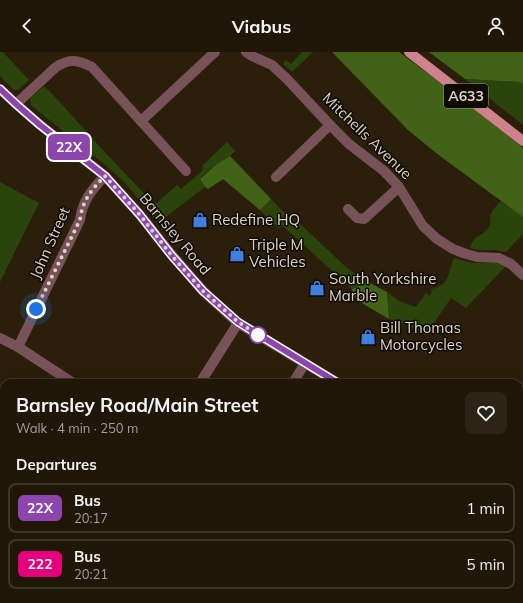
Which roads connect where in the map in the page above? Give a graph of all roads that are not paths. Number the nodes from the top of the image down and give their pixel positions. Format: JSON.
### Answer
{"nodes":[{"id":1,"x":215,"y":52,"type":"edge"},
{"id":2,"x":246,"y":52,"type":"edge"},
{"id":3,"x":409,"y":52,"type":"edge"},
{"id":4,"x":0,"y":89,"type":"edge"},
{"id":5,"x":16,"y":104,"type":"junction"},
{"id":6,"x":140,"y":121,"type":"junction"},
{"id":7,"x":330,"y":125,"type":"junction"},
{"id":8,"x":523,"y":141,"type":"edge"},
{"id":9,"x":186,"y":171,"type":"dead end"},
{"id":10,"x":105,"y":176,"type":"junction"},
{"id":11,"x":276,"y":177,"type":"dead end"},
{"id":12,"x":399,"y":187,"type":"junction"},
{"id":13,"x":348,"y":209,"type":"dead end"},
{"id":14,"x":523,"y":275,"type":"edge"},
{"id":15,"x":238,"y":322,"type":"junction"},
{"id":16,"x":0,"y":338,"type":"edge"},
{"id":17,"x":18,"y":346,"type":"junction"},
{"id":18,"x":305,"y":363,"type":"junction"},
{"id":19,"x":67,"y":379,"type":"edge"},
{"id":20,"x":202,"y":379,"type":"edge"},
{"id":21,"x":295,"y":379,"type":"edge"},
{"id":22,"x":331,"y":379,"type":"edge"}],
"edges":[{"from":1,"to":6,"type":"street"},
{"from":2,"to":7,"type":"street","name":"Mitchells Avenue"},
{"from":3,"to":8,"type":"main road","number":"A633"},
{"from":4,"to":5,"type":"street","name":"Barnsley Road"},
{"from":5,"to":6,"type":"street"},
{"from":5,"to":10,"type":"street","name":"Barnsley Road"},
{"from":6,"to":9,"type":"street"},
{"from":7,"to":11,"type":"street"},
{"from":7,"to":12,"type":"street","name":"Mitchells Avenue"},
{"from":10,"to":15,"type":"street","name":"Barnsley Road"},
{"from":10,"to":17,"type":"street","name":"John Street"},
{"from":12,"to":13,"type":"street"},
{"from":12,"to":14,"type":"street","name":"Mitchells Avenue"},
{"from":15,"to":18,"type":"street","name":"Barnsley Road"},
{"from":15,"to":20,"type":"street"},
{"from":16,"to":17,"type":"street"},
{"from":17,"to":19,"type":"street"},
{"from":18,"to":21,"type":"street"},
{"from":18,"to":22,"type":"street","name":"Barnsley Road"}]}
